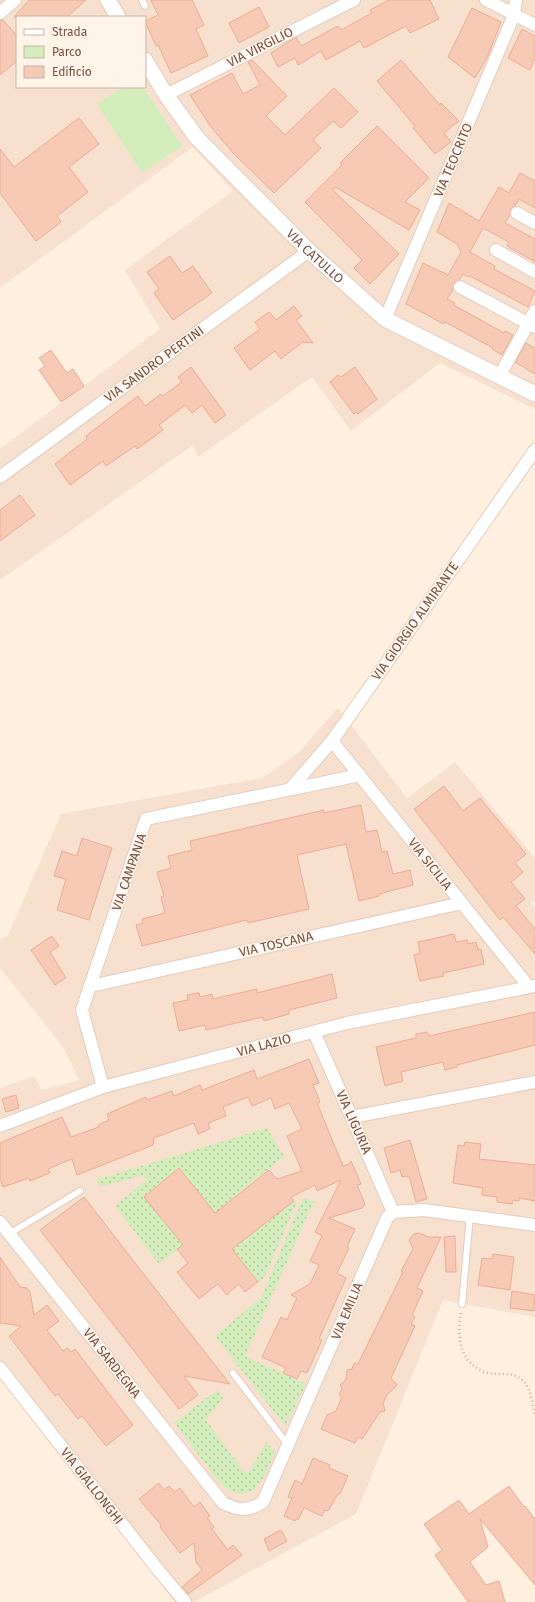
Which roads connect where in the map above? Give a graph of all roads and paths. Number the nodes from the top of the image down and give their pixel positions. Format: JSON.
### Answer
{"nodes":[{"id":1,"x":108,"y":0,"type":"edge"},
{"id":2,"x":354,"y":0,"type":"edge"},
{"id":3,"x":486,"y":0,"type":"edge"},
{"id":4,"x":516,"y":0,"type":"edge"},
{"id":5,"x":514,"y":15,"type":"junction"},
{"id":6,"x":117,"y":16,"type":"edge"},
{"id":7,"x":535,"y":25,"type":"edge"},
{"id":8,"x":146,"y":62,"type":"edge"},
{"id":9,"x":166,"y":95,"type":"junction"},
{"id":10,"x":517,"y":213,"type":"dead end"},
{"id":11,"x":535,"y":223,"type":"edge"},
{"id":12,"x":496,"y":250,"type":"dead end"},
{"id":13,"x":309,"y":251,"type":"junction"},
{"id":14,"x":535,"y":272,"type":"edge"},
{"id":15,"x":460,"y":287,"type":"dead end"},
{"id":16,"x":535,"y":311,"type":"edge"},
{"id":17,"x":385,"y":319,"type":"junction"},
{"id":18,"x":532,"y":325,"type":"edge"},
{"id":19,"x":500,"y":376,"type":"junction"},
{"id":20,"x":535,"y":394,"type":"edge"},
{"id":21,"x":535,"y":450,"type":"edge"},
{"id":22,"x":0,"y":476,"type":"edge"},
{"id":23,"x":332,"y":741,"type":"junction"},
{"id":24,"x":360,"y":775,"type":"junction"},
{"id":25,"x":290,"y":789,"type":"junction"},
{"id":26,"x":462,"y":903,"type":"junction"},
{"id":27,"x":90,"y":986,"type":"junction"},
{"id":28,"x":532,"y":986,"type":"edge"},
{"id":29,"x":314,"y":1032,"type":"junction"},
{"id":30,"x":535,"y":1082,"type":"edge"},
{"id":31,"x":103,"y":1087,"type":"junction"},
{"id":32,"x":352,"y":1117,"type":"junction"},
{"id":33,"x":0,"y":1126,"type":"edge"},
{"id":34,"x":80,"y":1191,"type":"dead end"},
{"id":35,"x":393,"y":1212,"type":"junction"},
{"id":36,"x":470,"y":1215,"type":"junction"},
{"id":37,"x":0,"y":1222,"type":"edge"},
{"id":38,"x":535,"y":1225,"type":"edge"},
{"id":39,"x":10,"y":1234,"type":"junction"},
{"id":40,"x":462,"y":1304,"type":"joint"},
{"id":41,"x":0,"y":1368,"type":"edge"},
{"id":42,"x":233,"y":1373,"type":"dead end"},
{"id":43,"x":535,"y":1415,"type":"edge"},
{"id":44,"x":289,"y":1447,"type":"junction"},
{"id":45,"x":223,"y":1503,"type":"joint"},
{"id":46,"x":185,"y":1602,"type":"edge"}],
"edges":[{"from":1,"to":6,"type":"street"},
{"from":2,"to":9,"type":"street","name":"VIA VIRGILIO"},
{"from":3,"to":5,"type":"street"},
{"from":4,"to":5,"type":"street","name":"VIA TEOCRITO"},
{"from":5,"to":7,"type":"street"},
{"from":5,"to":17,"type":"street","name":"VIA TEOCRITO"},
{"from":8,"to":9,"type":"street","name":"VIA CATULLO"},
{"from":9,"to":13,"type":"street","name":"VIA CATULLO"},
{"from":10,"to":11,"type":"street"},
{"from":12,"to":14,"type":"street"},
{"from":13,"to":17,"type":"street","name":"VIA CATULLO"},
{"from":13,"to":22,"type":"street","name":"VIA SANDRO PERTINI"},
{"from":15,"to":18,"type":"street"},
{"from":16,"to":18,"type":"street"},
{"from":17,"to":19,"type":"street","name":"VIA CATULLO"},
{"from":18,"to":19,"type":"street"},
{"from":19,"to":20,"type":"street","name":"VIA CATULLO"},
{"from":21,"to":23,"type":"street","name":"VIA GIORGIO ALMIRANTE"},
{"from":23,"to":24,"type":"street","name":"VIA SICILIA"},
{"from":23,"to":25,"type":"street","name":"VIA GIORGIO ALMIRANTE"},
{"from":24,"to":25,"type":"street","name":"VIA CAMPANIA"},
{"from":24,"to":26,"type":"street","name":"VIA SICILIA"},
{"from":25,"to":27,"type":"street","name":"VIA CAMPANIA"},
{"from":26,"to":27,"type":"street","name":"VIA TOSCANA"},
{"from":26,"to":28,"type":"street","name":"VIA SICILIA"},
{"from":27,"to":31,"type":"street","name":"VIA CAMPANIA"},
{"from":28,"to":29,"type":"street","name":"VIA LAZIO"},
{"from":29,"to":31,"type":"street","name":"VIA LAZIO"},
{"from":29,"to":32,"type":"street","name":"VIA LIGURIA"},
{"from":30,"to":32,"type":"street"},
{"from":31,"to":33,"type":"street","name":"VIA LAZIO"},
{"from":32,"to":35,"type":"street","name":"VIA LIGURIA"},
{"from":34,"to":39,"type":"lane"},
{"from":35,"to":36,"type":"street"},
{"from":35,"to":44,"type":"street","name":"VIA EMILIA"},
{"from":36,"to":38,"type":"street"},
{"from":36,"to":40,"type":"lane"},
{"from":37,"to":39,"type":"street","name":"VIA SARDEGNA"},
{"from":39,"to":45,"type":"street","name":"VIA SARDEGNA"},
{"from":40,"to":43,"type":"path"},
{"from":41,"to":46,"type":"street","name":"VIA GIALLONGHI"},
{"from":42,"to":44,"type":"lane"},
{"from":44,"to":45,"type":"street","name":"VIA EMILIA"}]}
